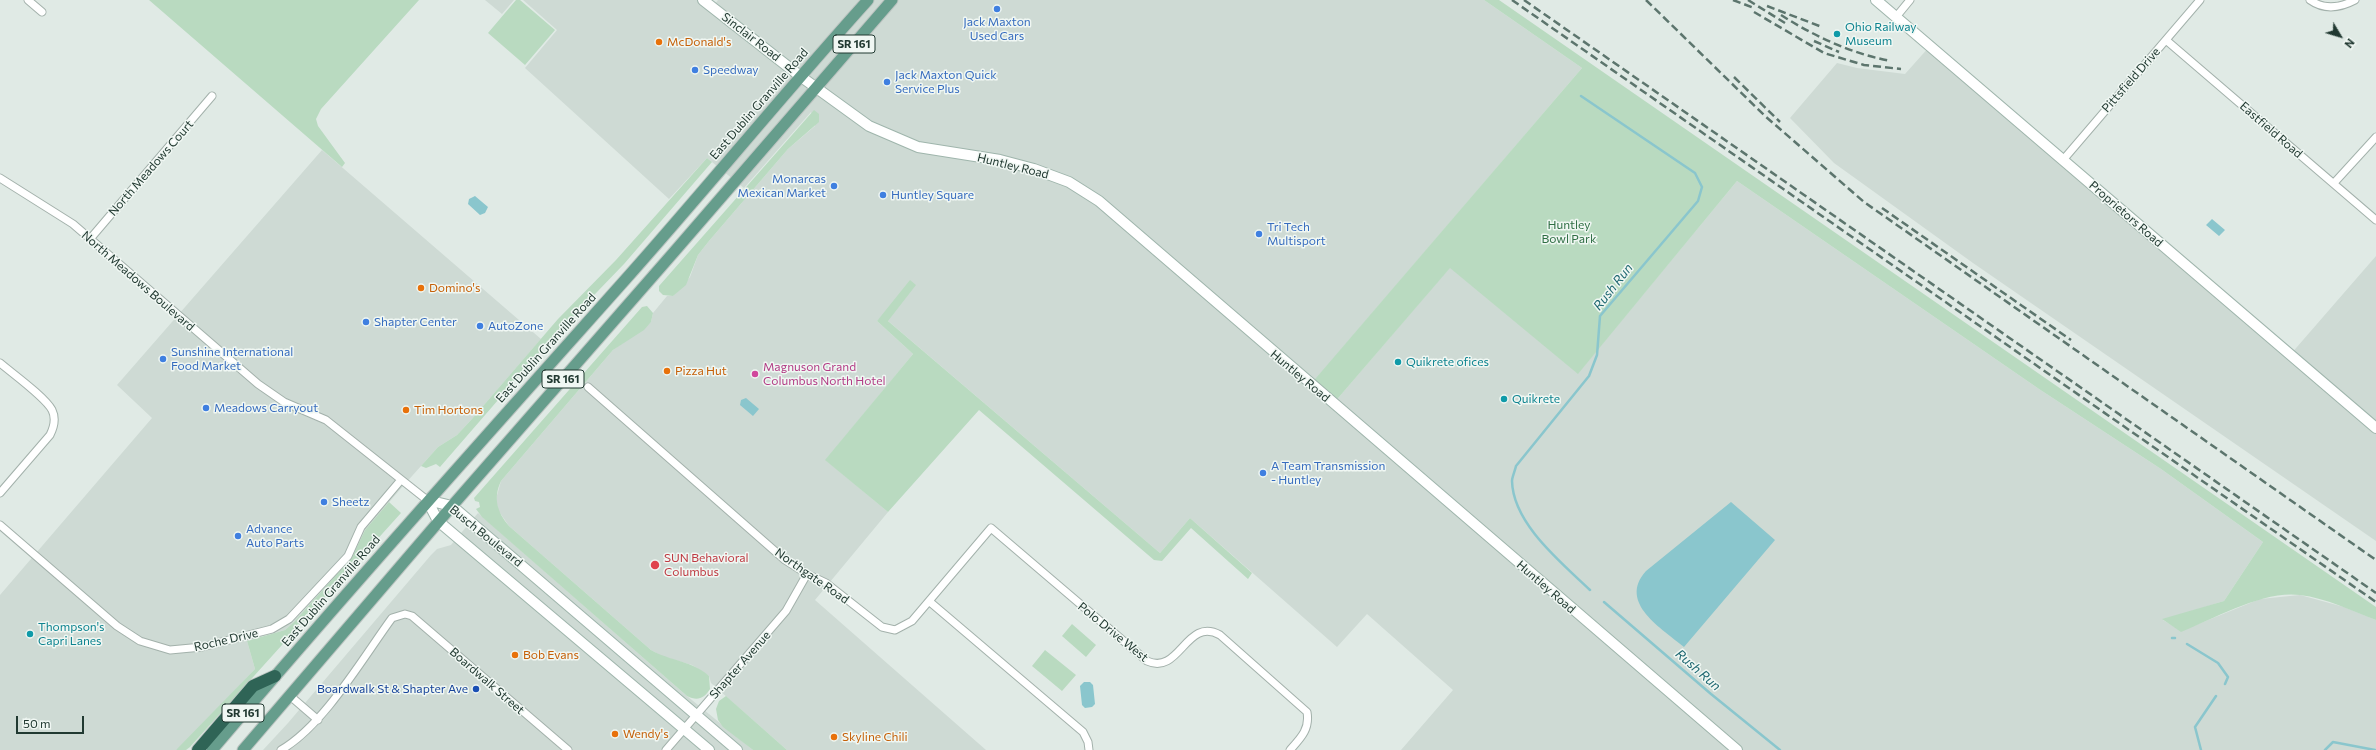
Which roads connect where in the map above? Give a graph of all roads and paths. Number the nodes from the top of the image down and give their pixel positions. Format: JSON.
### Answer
{"nodes":[{"id":1,"x":28,"y":0,"type":"edge"},
{"id":2,"x":703,"y":0,"type":"edge"},
{"id":3,"x":868,"y":0,"type":"edge"},
{"id":4,"x":892,"y":0,"type":"edge"},
{"id":5,"x":1876,"y":0,"type":"edge"},
{"id":6,"x":1910,"y":0,"type":"edge"},
{"id":7,"x":2200,"y":0,"type":"edge"},
{"id":8,"x":2310,"y":0,"type":"edge"},
{"id":9,"x":2354,"y":0,"type":"edge"},
{"id":10,"x":42,"y":12,"type":"dead end"},
{"id":11,"x":1896,"y":17,"type":"junction"},
{"id":12,"x":2166,"y":40,"type":"junction"},
{"id":13,"x":800,"y":76,"type":"junction"},
{"id":14,"x":817,"y":88,"type":"junction"},
{"id":15,"x":212,"y":96,"type":"dead end"},
{"id":16,"x":2376,"y":137,"type":"edge"},
{"id":17,"x":2063,"y":160,"type":"junction"},
{"id":18,"x":0,"y":178,"type":"edge"},
{"id":19,"x":2334,"y":183,"type":"junction"},
{"id":20,"x":2376,"y":220,"type":"edge"},
{"id":21,"x":90,"y":239,"type":"junction"},
{"id":22,"x":0,"y":363,"type":"edge"},
{"id":23,"x":588,"y":387,"type":"dead end"},
{"id":24,"x":2376,"y":428,"type":"edge"},
{"id":25,"x":400,"y":481,"type":"junction"},
{"id":26,"x":0,"y":493,"type":"edge"},
{"id":27,"x":427,"y":500,"type":"junction"},
{"id":28,"x":452,"y":506,"type":"junction"},
{"id":29,"x":438,"y":521,"type":"junction"},
{"id":30,"x":0,"y":525,"type":"edge"},
{"id":31,"x":991,"y":528,"type":"joint"},
{"id":32,"x":807,"y":574,"type":"junction"},
{"id":33,"x":930,"y":602,"type":"junction"},
{"id":34,"x":275,"y":676,"type":"junction"},
{"id":35,"x":289,"y":695,"type":"junction"},
{"id":36,"x":696,"y":716,"type":"junction"},
{"id":37,"x":318,"y":720,"type":"junction"},
{"id":38,"x":685,"y":728,"type":"junction"},
{"id":39,"x":198,"y":750,"type":"edge"},
{"id":40,"x":212,"y":750,"type":"edge"},
{"id":41,"x":243,"y":750,"type":"edge"},
{"id":42,"x":281,"y":750,"type":"edge"},
{"id":43,"x":568,"y":750,"type":"edge"},
{"id":44,"x":666,"y":750,"type":"edge"},
{"id":45,"x":709,"y":750,"type":"edge"},
{"id":46,"x":737,"y":750,"type":"edge"},
{"id":47,"x":1089,"y":750,"type":"edge"},
{"id":48,"x":1290,"y":750,"type":"edge"},
{"id":49,"x":1737,"y":750,"type":"edge"}],
"edges":[{"from":1,"to":10,"type":"street"},
{"from":2,"to":13,"type":"main road","name":"Sinclair Road"},
{"from":3,"to":13,"type":"main road","name":"East Dublin Granville Road","number":"SR 161"},
{"from":4,"to":14,"type":"main road","number":"SR 161"},
{"from":5,"to":11,"type":"main road","name":"Proprietors Road"},
{"from":6,"to":11,"type":"street"},
{"from":7,"to":12,"type":"street","name":"Pittsfield Drive"},
{"from":8,"to":9,"type":"street"},
{"from":11,"to":17,"type":"main road","name":"Proprietors Road"},
{"from":12,"to":17,"type":"street","name":"Pittsfield Drive"},
{"from":12,"to":19,"type":"street","name":"Eastfield Road"},
{"from":13,"to":14,"type":"main road","name":"Sinclair Road"},
{"from":13,"to":27,"type":"main road","name":"East Dublin Granville Road","number":"SR 161"},
{"from":14,"to":28,"type":"main road","number":"SR 161"},
{"from":14,"to":49,"type":"main road","name":"Huntley Road"},
{"from":15,"to":21,"type":"street","name":"North Meadows Court"},
{"from":16,"to":19,"type":"street"},
{"from":17,"to":24,"type":"main road","name":"Proprietors Road"},
{"from":18,"to":21,"type":"street","name":"North Meadows Boulevard"},
{"from":19,"to":20,"type":"street","name":"Eastfield Road"},
{"from":21,"to":25,"type":"street","name":"North Meadows Boulevard"},
{"from":22,"to":26,"type":"street"},
{"from":23,"to":32,"type":"street","name":"Northgate Road"},
{"from":25,"to":27,"type":"street","name":"North Meadows Boulevard"},
{"from":25,"to":30,"type":"street","name":"Roche Drive"},
{"from":27,"to":28,"type":"main road","name":"Busch Boulevard"},
{"from":27,"to":29,"type":"main road","name":"Busch Boulevard"},
{"from":27,"to":34,"type":"main road","name":"East Dublin Granville Road","number":"SR 161"},
{"from":28,"to":29,"type":"main road","number":"SR 161"},
{"from":28,"to":36,"type":"main road","name":"Busch Boulevard"},
{"from":29,"to":35,"type":"main road","number":"SR 161"},
{"from":29,"to":38,"type":"main road","name":"Busch Boulevard"},
{"from":31,"to":33,"type":"street","name":"Northgate Road"},
{"from":31,"to":48,"type":"street","name":"Polo Drive West"},
{"from":32,"to":33,"type":"street","name":"Northgate Road"},
{"from":32,"to":36,"type":"street","name":"Shapter Avenue"},
{"from":33,"to":47,"type":"street"},
{"from":34,"to":39,"type":"highway"},
{"from":34,"to":40,"type":"main road","name":"East Dublin Granville Road","number":"SR 161"},
{"from":35,"to":37,"type":"street"},
{"from":35,"to":41,"type":"main road","number":"SR 161"},
{"from":36,"to":38,"type":"street","name":"Shapter Avenue"},
{"from":36,"to":46,"type":"main road","name":"Busch Boulevard"},
{"from":37,"to":42,"type":"street"},
{"from":37,"to":43,"type":"street","name":"Boardwalk Street"},
{"from":38,"to":44,"type":"street","name":"Shapter Avenue"},
{"from":38,"to":45,"type":"main road","name":"Busch Boulevard"}]}
